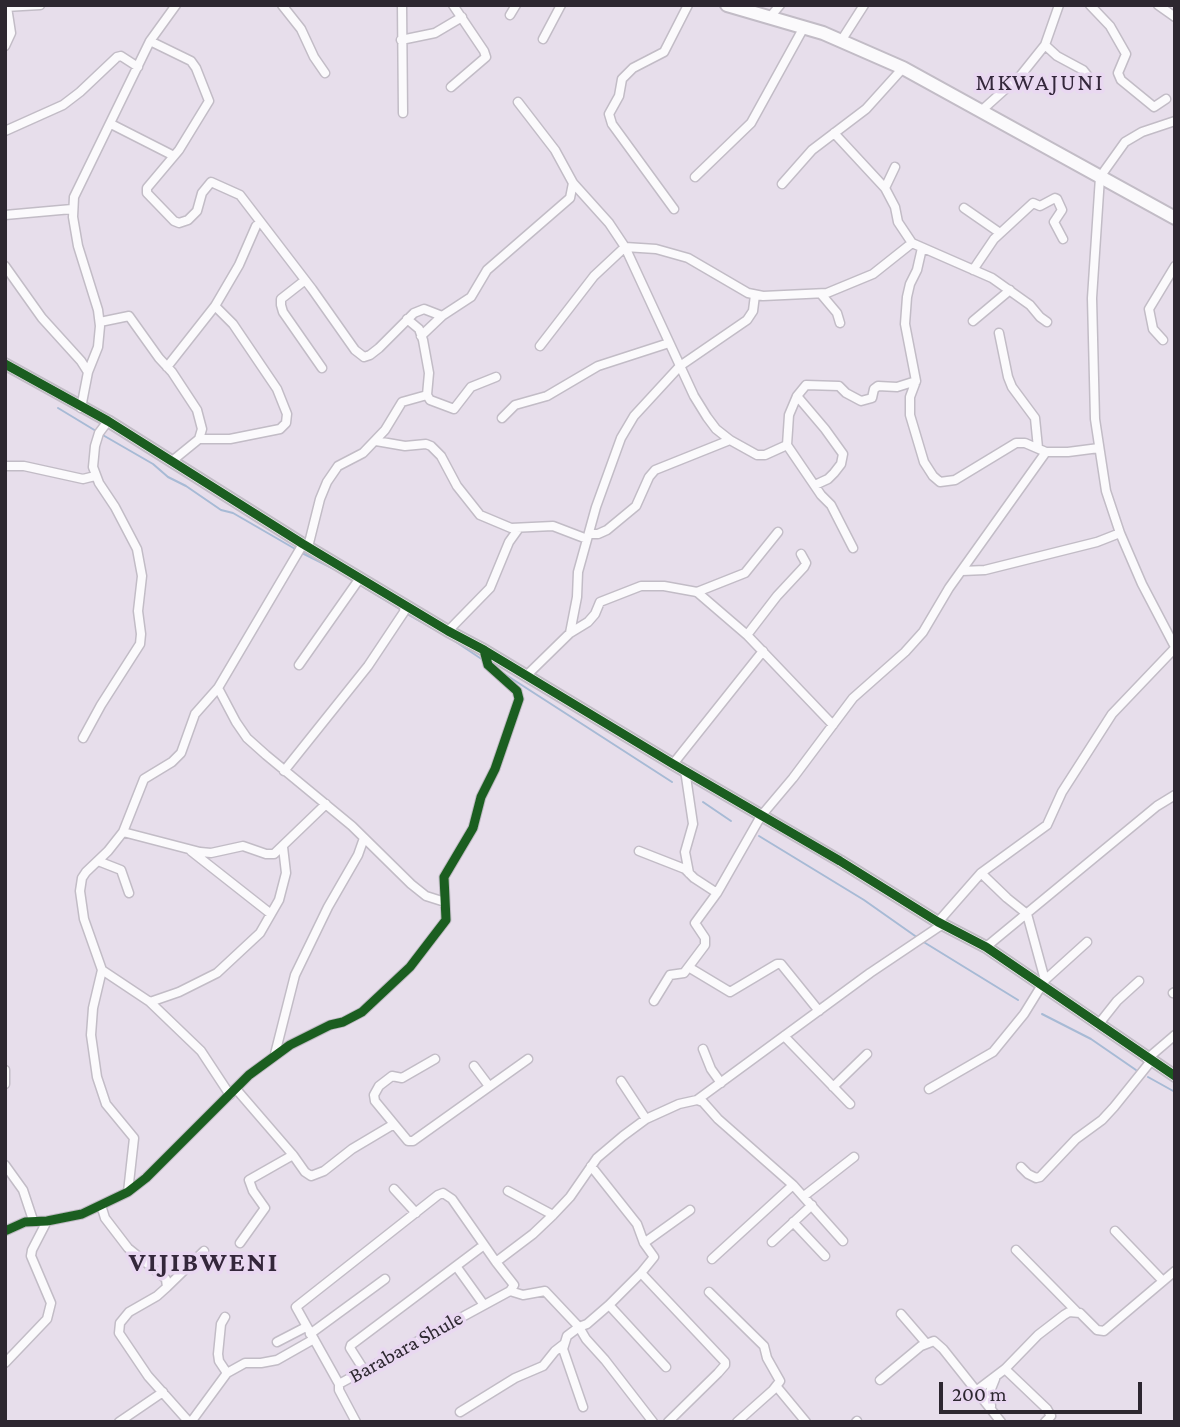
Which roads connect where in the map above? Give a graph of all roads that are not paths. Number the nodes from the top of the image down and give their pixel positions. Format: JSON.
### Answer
{"nodes":[{"id":1,"x":40,"y":5,"type":"edge"},
{"id":2,"x":176,"y":5,"type":"edge"},
{"id":3,"x":282,"y":5,"type":"edge"},
{"id":4,"x":402,"y":5,"type":"edge"},
{"id":5,"x":453,"y":5,"type":"edge"},
{"id":6,"x":516,"y":5,"type":"edge"},
{"id":7,"x":561,"y":5,"type":"edge"},
{"id":8,"x":688,"y":5,"type":"edge"},
{"id":9,"x":727,"y":5,"type":"edge"},
{"id":10,"x":779,"y":5,"type":"edge"},
{"id":11,"x":864,"y":5,"type":"edge"},
{"id":12,"x":1059,"y":5,"type":"edge"},
{"id":13,"x":1090,"y":5,"type":"edge"},
{"id":14,"x":1158,"y":5,"type":"edge"},
{"id":15,"x":6,"y":7,"type":"edge"},
{"id":16,"x":510,"y":15,"type":"dead end"},
{"id":17,"x":770,"y":17,"type":"junction"},
{"id":18,"x":462,"y":18,"type":"junction"},
{"id":19,"x":1175,"y":18,"type":"edge"},
{"id":20,"x":804,"y":27,"type":"junction"},
{"id":21,"x":543,"y":39,"type":"dead end"},
{"id":22,"x":401,"y":40,"type":"junction"},
{"id":23,"x":150,"y":41,"type":"junction"},
{"id":24,"x":841,"y":41,"type":"junction"},
{"id":25,"x":5,"y":46,"type":"edge"},
{"id":26,"x":1045,"y":46,"type":"junction"},
{"id":27,"x":138,"y":67,"type":"junction"},
{"id":28,"x":903,"y":68,"type":"junction"},
{"id":29,"x":325,"y":73,"type":"dead end"},
{"id":30,"x":1095,"y":85,"type":"dead end"},
{"id":31,"x":451,"y":87,"type":"dead end"},
{"id":32,"x":1166,"y":99,"type":"dead end"},
{"id":33,"x":518,"y":102,"type":"dead end"},
{"id":34,"x":981,"y":111,"type":"junction"},
{"id":35,"x":403,"y":113,"type":"dead end"},
{"id":36,"x":1175,"y":121,"type":"edge"},
{"id":37,"x":111,"y":124,"type":"junction"},
{"id":38,"x":5,"y":131,"type":"edge"},
{"id":39,"x":834,"y":133,"type":"junction"},
{"id":40,"x":174,"y":156,"type":"junction"},
{"id":41,"x":895,"y":167,"type":"dead end"},
{"id":42,"x":695,"y":177,"type":"dead end"},
{"id":43,"x":1100,"y":177,"type":"junction"},
{"id":44,"x":573,"y":183,"type":"junction"},
{"id":45,"x":782,"y":184,"type":"dead end"},
{"id":46,"x":885,"y":188,"type":"junction"},
{"id":47,"x":964,"y":208,"type":"dead end"},
{"id":48,"x":72,"y":209,"type":"junction"},
{"id":49,"x":674,"y":209,"type":"dead end"},
{"id":50,"x":5,"y":215,"type":"edge"},
{"id":51,"x":1175,"y":218,"type":"edge"},
{"id":52,"x":256,"y":226,"type":"dead end"},
{"id":53,"x":1000,"y":233,"type":"junction"},
{"id":54,"x":1063,"y":239,"type":"dead end"},
{"id":55,"x":912,"y":243,"type":"junction"},
{"id":56,"x":625,"y":247,"type":"junction"},
{"id":57,"x":922,"y":248,"type":"junction"},
{"id":58,"x":5,"y":266,"type":"edge"},
{"id":59,"x":1175,"y":266,"type":"edge"},
{"id":60,"x":973,"y":270,"type":"junction"},
{"id":61,"x":304,"y":281,"type":"junction"},
{"id":62,"x":1010,"y":290,"type":"junction"},
{"id":63,"x":821,"y":294,"type":"junction"},
{"id":64,"x":755,"y":295,"type":"junction"},
{"id":65,"x":215,"y":306,"type":"junction"},
{"id":66,"x":442,"y":316,"type":"junction"},
{"id":67,"x":407,"y":319,"type":"junction"},
{"id":68,"x":973,"y":321,"type":"dead end"},
{"id":69,"x":100,"y":322,"type":"junction"},
{"id":70,"x":1047,"y":322,"type":"dead end"},
{"id":71,"x":839,"y":323,"type":"dead end"},
{"id":72,"x":999,"y":333,"type":"dead end"},
{"id":73,"x":421,"y":336,"type":"junction"},
{"id":74,"x":1163,"y":340,"type":"dead end"},
{"id":75,"x":668,"y":343,"type":"junction"},
{"id":76,"x":541,"y":346,"type":"dead end"},
{"id":77,"x":5,"y":364,"type":"edge"},
{"id":78,"x":680,"y":366,"type":"junction"},
{"id":79,"x":167,"y":367,"type":"junction"},
{"id":80,"x":322,"y":368,"type":"dead end"},
{"id":81,"x":88,"y":372,"type":"junction"},
{"id":82,"x":496,"y":377,"type":"dead end"},
{"id":83,"x":916,"y":381,"type":"junction"},
{"id":84,"x":426,"y":394,"type":"junction"},
{"id":85,"x":797,"y":396,"type":"junction"},
{"id":86,"x":80,"y":408,"type":"junction"},
{"id":87,"x":502,"y":418,"type":"dead end"},
{"id":88,"x":108,"y":421,"type":"junction"},
{"id":89,"x":200,"y":439,"type":"junction"},
{"id":90,"x":730,"y":440,"type":"junction"},
{"id":91,"x":376,"y":441,"type":"junction"},
{"id":92,"x":787,"y":445,"type":"junction"},
{"id":93,"x":1099,"y":448,"type":"junction"},
{"id":94,"x":1042,"y":450,"type":"junction"},
{"id":95,"x":172,"y":461,"type":"junction"},
{"id":96,"x":5,"y":466,"type":"edge"},
{"id":97,"x":95,"y":476,"type":"junction"},
{"id":98,"x":815,"y":485,"type":"junction"},
{"id":99,"x":519,"y":528,"type":"junction"},
{"id":100,"x":778,"y":531,"type":"dead end"},
{"id":101,"x":1121,"y":533,"type":"junction"},
{"id":102,"x":588,"y":536,"type":"junction"},
{"id":103,"x":306,"y":546,"type":"junction"},
{"id":104,"x":853,"y":548,"type":"dead end"},
{"id":105,"x":801,"y":554,"type":"dead end"},
{"id":106,"x":961,"y":570,"type":"junction"},
{"id":107,"x":360,"y":578,"type":"junction"},
{"id":108,"x":697,"y":592,"type":"junction"},
{"id":109,"x":405,"y":605,"type":"junction"},
{"id":110,"x":448,"y":631,"type":"junction"},
{"id":111,"x":570,"y":633,"type":"junction"},
{"id":112,"x":747,"y":635,"type":"junction"},
{"id":113,"x":1175,"y":648,"type":"edge"},
{"id":114,"x":484,"y":650,"type":"junction"},
{"id":115,"x":763,"y":651,"type":"junction"},
{"id":116,"x":299,"y":665,"type":"dead end"},
{"id":117,"x":526,"y":676,"type":"junction"},
{"id":118,"x":218,"y":688,"type":"junction"},
{"id":119,"x":833,"y":725,"type":"junction"},
{"id":120,"x":83,"y":738,"type":"dead end"},
{"id":121,"x":673,"y":764,"type":"junction"},
{"id":122,"x":685,"y":770,"type":"junction"},
{"id":123,"x":284,"y":771,"type":"junction"},
{"id":124,"x":1175,"y":795,"type":"edge"},
{"id":125,"x":326,"y":804,"type":"junction"},
{"id":126,"x":761,"y":816,"type":"junction"},
{"id":127,"x":122,"y":832,"type":"junction"},
{"id":128,"x":364,"y":838,"type":"junction"},
{"id":129,"x":283,"y":847,"type":"junction"},
{"id":130,"x":189,"y":850,"type":"junction"},
{"id":131,"x":639,"y":850,"type":"dead end"},
{"id":132,"x":98,"y":861,"type":"junction"},
{"id":133,"x":689,"y":873,"type":"junction"},
{"id":134,"x":981,"y":873,"type":"junction"},
{"id":135,"x":130,"y":893,"type":"dead end"},
{"id":136,"x":718,"y":893,"type":"junction"},
{"id":137,"x":445,"y":902,"type":"junction"},
{"id":138,"x":271,"y":914,"type":"junction"},
{"id":139,"x":1027,"y":914,"type":"junction"},
{"id":140,"x":941,"y":923,"type":"junction"},
{"id":141,"x":1087,"y":942,"type":"dead end"},
{"id":142,"x":986,"y":947,"type":"junction"},
{"id":143,"x":690,"y":968,"type":"junction"},
{"id":144,"x":102,"y":970,"type":"junction"},
{"id":145,"x":1139,"y":981,"type":"dead end"},
{"id":146,"x":1043,"y":983,"type":"junction"},
{"id":147,"x":654,"y":1001,"type":"dead end"},
{"id":148,"x":150,"y":1002,"type":"junction"},
{"id":149,"x":819,"y":1011,"type":"junction"},
{"id":150,"x":1098,"y":1025,"type":"junction"},
{"id":151,"x":1175,"y":1035,"type":"edge"},
{"id":152,"x":784,"y":1036,"type":"junction"},
{"id":153,"x":703,"y":1049,"type":"dead end"},
{"id":154,"x":867,"y":1054,"type":"dead end"},
{"id":155,"x":275,"y":1055,"type":"junction"},
{"id":156,"x":435,"y":1059,"type":"dead end"},
{"id":157,"x":528,"y":1059,"type":"dead end"},
{"id":158,"x":1149,"y":1060,"type":"junction"},
{"id":159,"x":474,"y":1066,"type":"dead end"},
{"id":160,"x":5,"y":1070,"type":"edge"},
{"id":161,"x":1175,"y":1076,"type":"edge"},
{"id":162,"x":621,"y":1081,"type":"dead end"},
{"id":163,"x":721,"y":1083,"type":"junction"},
{"id":164,"x":5,"y":1084,"type":"edge"},
{"id":165,"x":489,"y":1086,"type":"junction"},
{"id":166,"x":833,"y":1087,"type":"junction"},
{"id":167,"x":929,"y":1089,"type":"dead end"},
{"id":168,"x":233,"y":1092,"type":"junction"},
{"id":169,"x":697,"y":1100,"type":"junction"},
{"id":170,"x":850,"y":1104,"type":"dead end"},
{"id":171,"x":646,"y":1119,"type":"junction"},
{"id":172,"x":394,"y":1124,"type":"junction"},
{"id":173,"x":293,"y":1154,"type":"junction"},
{"id":174,"x":854,"y":1157,"type":"dead end"},
{"id":175,"x":5,"y":1165,"type":"edge"},
{"id":176,"x":591,"y":1166,"type":"junction"},
{"id":177,"x":1021,"y":1167,"type":"dead end"},
{"id":178,"x":793,"y":1185,"type":"junction"},
{"id":179,"x":394,"y":1189,"type":"dead end"},
{"id":180,"x":508,"y":1191,"type":"dead end"},
{"id":181,"x":128,"y":1192,"type":"junction"},
{"id":182,"x":804,"y":1196,"type":"junction"},
{"id":183,"x":101,"y":1205,"type":"junction"},
{"id":184,"x":812,"y":1205,"type":"junction"},
{"id":185,"x":690,"y":1210,"type":"dead end"},
{"id":186,"x":416,"y":1213,"type":"junction"},
{"id":187,"x":553,"y":1215,"type":"junction"},
{"id":188,"x":33,"y":1220,"type":"junction"},
{"id":189,"x":47,"y":1221,"type":"junction"},
{"id":190,"x":793,"y":1222,"type":"junction"},
{"id":191,"x":5,"y":1231,"type":"edge"},
{"id":192,"x":1115,"y":1231,"type":"dead end"},
{"id":193,"x":843,"y":1241,"type":"dead end"},
{"id":194,"x":772,"y":1242,"type":"dead end"},
{"id":195,"x":240,"y":1243,"type":"dead end"},
{"id":196,"x":644,"y":1243,"type":"junction"},
{"id":197,"x":484,"y":1245,"type":"junction"},
{"id":198,"x":1016,"y":1250,"type":"dead end"},
{"id":199,"x":204,"y":1251,"type":"dead end"},
{"id":200,"x":825,"y":1256,"type":"dead end"},
{"id":201,"x":712,"y":1259,"type":"dead end"},
{"id":202,"x":496,"y":1262,"type":"junction"},
{"id":203,"x":456,"y":1266,"type":"junction"},
{"id":204,"x":1175,"y":1271,"type":"edge"},
{"id":205,"x":641,"y":1273,"type":"junction"},
{"id":206,"x":385,"y":1279,"type":"dead end"},
{"id":207,"x":1162,"y":1280,"type":"junction"},
{"id":208,"x":167,"y":1287,"type":"junction"},
{"id":209,"x":510,"y":1291,"type":"junction"},
{"id":210,"x":709,"y":1292,"type":"dead end"},
{"id":211,"x":484,"y":1305,"type":"junction"},
{"id":212,"x":609,"y":1305,"type":"junction"},
{"id":213,"x":1077,"y":1312,"type":"junction"},
{"id":214,"x":901,"y":1314,"type":"dead end"},
{"id":215,"x":225,"y":1317,"type":"dead end"},
{"id":216,"x":579,"y":1327,"type":"junction"},
{"id":217,"x":310,"y":1334,"type":"junction"},
{"id":218,"x":277,"y":1342,"type":"dead end"},
{"id":219,"x":926,"y":1343,"type":"junction"},
{"id":220,"x":564,"y":1344,"type":"junction"},
{"id":221,"x":5,"y":1363,"type":"edge"},
{"id":222,"x":666,"y":1367,"type":"dead end"},
{"id":223,"x":1005,"y":1369,"type":"junction"},
{"id":224,"x":364,"y":1370,"type":"junction"},
{"id":225,"x":227,"y":1373,"type":"junction"},
{"id":226,"x":996,"y":1376,"type":"junction"},
{"id":227,"x":880,"y":1380,"type":"dead end"},
{"id":228,"x":339,"y":1384,"type":"junction"},
{"id":229,"x":777,"y":1387,"type":"junction"},
{"id":230,"x":976,"y":1391,"type":"junction"},
{"id":231,"x":163,"y":1392,"type":"junction"},
{"id":232,"x":583,"y":1407,"type":"dead end"},
{"id":233,"x":991,"y":1408,"type":"junction"},
{"id":234,"x":460,"y":1412,"type":"dead end"},
{"id":235,"x":646,"y":1414,"type":"junction"},
{"id":236,"x":119,"y":1422,"type":"edge"},
{"id":237,"x":190,"y":1422,"type":"edge"},
{"id":238,"x":356,"y":1422,"type":"edge"},
{"id":239,"x":637,"y":1422,"type":"edge"},
{"id":240,"x":653,"y":1422,"type":"edge"},
{"id":241,"x":668,"y":1422,"type":"edge"},
{"id":242,"x":737,"y":1422,"type":"edge"},
{"id":243,"x":806,"y":1422,"type":"edge"},
{"id":244,"x":1001,"y":1422,"type":"edge"},
{"id":245,"x":1045,"y":1422,"type":"edge"}],
"edges":[{"from":1,"to":15,"type":"street"},
{"from":2,"to":23,"type":"street"},
{"from":3,"to":29,"type":"street"},
{"from":4,"to":22,"type":"street"},
{"from":5,"to":18,"type":"street"},
{"from":6,"to":16,"type":"street"},
{"from":7,"to":21,"type":"street"},
{"from":8,"to":49,"type":"street"},
{"from":9,"to":17,"type":"main road"},
{"from":10,"to":17,"type":"street"},
{"from":11,"to":24,"type":"street"},
{"from":12,"to":26,"type":"street"},
{"from":13,"to":32,"type":"street"},
{"from":14,"to":19,"type":"street"},
{"from":15,"to":25,"type":"street"},
{"from":17,"to":20,"type":"main road"},
{"from":18,"to":22,"type":"street"},
{"from":18,"to":31,"type":"street"},
{"from":20,"to":24,"type":"main road"},
{"from":20,"to":42,"type":"street"},
{"from":22,"to":35,"type":"street"},
{"from":23,"to":27,"type":"street"},
{"from":23,"to":40,"type":"street"},
{"from":24,"to":28,"type":"main road"},
{"from":26,"to":30,"type":"street"},
{"from":26,"to":34,"type":"street"},
{"from":27,"to":37,"type":"street"},
{"from":27,"to":38,"type":"street"},
{"from":28,"to":34,"type":"main road"},
{"from":28,"to":39,"type":"street"},
{"from":33,"to":44,"type":"street"},
{"from":34,"to":43,"type":"main road"},
{"from":36,"to":43,"type":"street"},
{"from":37,"to":40,"type":"street"},
{"from":37,"to":48,"type":"street"},
{"from":39,"to":45,"type":"street"},
{"from":39,"to":46,"type":"street"},
{"from":40,"to":61,"type":"street"},
{"from":41,"to":46,"type":"street"},
{"from":43,"to":51,"type":"main road"},
{"from":43,"to":93,"type":"street"},
{"from":44,"to":56,"type":"street"},
{"from":44,"to":66,"type":"street"},
{"from":46,"to":55,"type":"street"},
{"from":47,"to":53,"type":"street"},
{"from":48,"to":50,"type":"street"},
{"from":48,"to":69,"type":"street"},
{"from":52,"to":65,"type":"street"},
{"from":53,"to":54,"type":"street"},
{"from":53,"to":60,"type":"street"},
{"from":55,"to":57,"type":"street"},
{"from":55,"to":63,"type":"street"},
{"from":56,"to":64,"type":"street"},
{"from":56,"to":75,"type":"street"},
{"from":56,"to":76,"type":"street"},
{"from":57,"to":60,"type":"street"},
{"from":57,"to":83,"type":"street"},
{"from":58,"to":81,"type":"street"},
{"from":59,"to":74,"type":"street"},
{"from":60,"to":62,"type":"street"},
{"from":61,"to":67,"type":"street"},
{"from":61,"to":80,"type":"street"},
{"from":62,"to":68,"type":"street"},
{"from":62,"to":70,"type":"street"},
{"from":63,"to":64,"type":"street"},
{"from":63,"to":71,"type":"street"},
{"from":64,"to":78,"type":"street"},
{"from":65,"to":79,"type":"street"},
{"from":65,"to":89,"type":"street"},
{"from":66,"to":67,"type":"street"},
{"from":66,"to":73,"type":"street"},
{"from":67,"to":73,"type":"street"},
{"from":69,"to":79,"type":"street"},
{"from":69,"to":81,"type":"street"},
{"from":72,"to":94,"type":"street"},
{"from":73,"to":84,"type":"street"},
{"from":75,"to":78,"type":"street"},
{"from":75,"to":87,"type":"street"},
{"from":77,"to":86,"type":"street"},
{"from":78,"to":90,"type":"street"},
{"from":78,"to":102,"type":"street"},
{"from":79,"to":89,"type":"street"},
{"from":81,"to":86,"type":"street"},
{"from":82,"to":84,"type":"street"},
{"from":83,"to":85,"type":"street"},
{"from":83,"to":94,"type":"street"},
{"from":84,"to":91,"type":"street"},
{"from":85,"to":92,"type":"street"},
{"from":85,"to":98,"type":"street"},
{"from":86,"to":88,"type":"street"},
{"from":88,"to":95,"type":"street"},
{"from":88,"to":97,"type":"street"},
{"from":89,"to":95,"type":"street"},
{"from":90,"to":92,"type":"street"},
{"from":90,"to":102,"type":"street"},
{"from":91,"to":99,"type":"street"},
{"from":91,"to":103,"type":"street"},
{"from":92,"to":98,"type":"street"},
{"from":93,"to":94,"type":"street"},
{"from":93,"to":101,"type":"street"},
{"from":94,"to":106,"type":"street"},
{"from":95,"to":103,"type":"street"},
{"from":96,"to":97,"type":"street"},
{"from":97,"to":120,"type":"street"},
{"from":98,"to":104,"type":"street"},
{"from":99,"to":102,"type":"street"},
{"from":99,"to":110,"type":"street"},
{"from":100,"to":108,"type":"street"},
{"from":101,"to":106,"type":"street"},
{"from":101,"to":113,"type":"street"},
{"from":102,"to":111,"type":"street"},
{"from":103,"to":107,"type":"street"},
{"from":103,"to":118,"type":"street"},
{"from":105,"to":112,"type":"street"},
{"from":106,"to":119,"type":"street"},
{"from":107,"to":109,"type":"street"},
{"from":107,"to":116,"type":"street"},
{"from":108,"to":111,"type":"street"},
{"from":108,"to":112,"type":"street"},
{"from":109,"to":110,"type":"street"},
{"from":109,"to":123,"type":"street"},
{"from":110,"to":114,"type":"street"},
{"from":111,"to":117,"type":"street"},
{"from":112,"to":115,"type":"street"},
{"from":113,"to":134,"type":"street"},
{"from":114,"to":117,"type":"street"},
{"from":114,"to":137,"type":"street"},
{"from":115,"to":119,"type":"street"},
{"from":115,"to":121,"type":"street"},
{"from":117,"to":121,"type":"street"},
{"from":118,"to":123,"type":"street"},
{"from":118,"to":127,"type":"street"},
{"from":119,"to":126,"type":"street"},
{"from":121,"to":122,"type":"street"},
{"from":122,"to":126,"type":"street"},
{"from":122,"to":133,"type":"street"},
{"from":123,"to":125,"type":"street"},
{"from":124,"to":139,"type":"street"},
{"from":125,"to":128,"type":"street"},
{"from":125,"to":129,"type":"street"},
{"from":126,"to":136,"type":"street"},
{"from":126,"to":140,"type":"street"},
{"from":127,"to":130,"type":"street"},
{"from":127,"to":132,"type":"street"},
{"from":128,"to":137,"type":"street"},
{"from":128,"to":155,"type":"street"},
{"from":129,"to":130,"type":"street"},
{"from":129,"to":138,"type":"street"},
{"from":130,"to":138,"type":"street"},
{"from":131,"to":133,"type":"street"},
{"from":132,"to":135,"type":"street"},
{"from":132,"to":144,"type":"street"},
{"from":133,"to":136,"type":"street"},
{"from":134,"to":139,"type":"street"},
{"from":134,"to":140,"type":"street"},
{"from":136,"to":143,"type":"street"},
{"from":137,"to":155,"type":"street"},
{"from":138,"to":148,"type":"street"},
{"from":139,"to":142,"type":"street"},
{"from":139,"to":146,"type":"street"},
{"from":140,"to":142,"type":"street"},
{"from":140,"to":149,"type":"street"},
{"from":141,"to":146,"type":"street"},
{"from":142,"to":146,"type":"street"},
{"from":143,"to":147,"type":"street"},
{"from":143,"to":149,"type":"street"},
{"from":144,"to":148,"type":"street"},
{"from":144,"to":181,"type":"street"},
{"from":145,"to":150,"type":"street"},
{"from":146,"to":150,"type":"street"},
{"from":146,"to":167,"type":"street"},
{"from":148,"to":168,"type":"street"},
{"from":149,"to":152,"type":"street"},
{"from":150,"to":158,"type":"street"},
{"from":151,"to":158,"type":"street"},
{"from":152,"to":163,"type":"street"},
{"from":152,"to":166,"type":"street"},
{"from":153,"to":163,"type":"street"},
{"from":154,"to":166,"type":"street"},
{"from":155,"to":168,"type":"street"},
{"from":156,"to":172,"type":"street"},
{"from":157,"to":165,"type":"street"},
{"from":158,"to":161,"type":"street"},
{"from":158,"to":177,"type":"street"},
{"from":159,"to":165,"type":"street"},
{"from":160,"to":164,"type":"street"},
{"from":162,"to":171,"type":"street"},
{"from":163,"to":169,"type":"street"},
{"from":165,"to":172,"type":"street"},
{"from":166,"to":170,"type":"street"},
{"from":168,"to":173,"type":"street"},
{"from":168,"to":181,"type":"street"},
{"from":169,"to":171,"type":"street"},
{"from":169,"to":178,"type":"street"},
{"from":171,"to":176,"type":"street"},
{"from":172,"to":173,"type":"street"},
{"from":173,"to":195,"type":"street"},
{"from":174,"to":182,"type":"street"},
{"from":175,"to":188,"type":"street"},
{"from":176,"to":187,"type":"street"},
{"from":176,"to":196,"type":"street"},
{"from":178,"to":182,"type":"street"},
{"from":178,"to":201,"type":"street"},
{"from":179,"to":186,"type":"street"},
{"from":180,"to":187,"type":"street"},
{"from":181,"to":183,"type":"street"},
{"from":182,"to":184,"type":"street"},
{"from":183,"to":189,"type":"street"},
{"from":183,"to":208,"type":"street"},
{"from":184,"to":190,"type":"street"},
{"from":184,"to":193,"type":"street"},
{"from":185,"to":196,"type":"street"},
{"from":186,"to":197,"type":"street"},
{"from":186,"to":217,"type":"street"},
{"from":187,"to":202,"type":"street"},
{"from":188,"to":189,"type":"street"},
{"from":188,"to":191,"type":"street"},
{"from":189,"to":221,"type":"street"},
{"from":190,"to":194,"type":"street"},
{"from":190,"to":200,"type":"street"},
{"from":192,"to":207,"type":"street"},
{"from":196,"to":205,"type":"street"},
{"from":197,"to":202,"type":"street"},
{"from":197,"to":203,"type":"street"},
{"from":198,"to":213,"type":"street"},
{"from":199,"to":208,"type":"street"},
{"from":202,"to":209,"type":"street"},
{"from":203,"to":211,"type":"street"},
{"from":203,"to":224,"type":"street"},
{"from":204,"to":207,"type":"street"},
{"from":205,"to":212,"type":"street"},
{"from":205,"to":241,"type":"street"},
{"from":206,"to":217,"type":"street"},
{"from":207,"to":213,"type":"street"},
{"from":208,"to":231,"type":"street"},
{"from":209,"to":211,"type":"street","name":"Barabara Shule"},
{"from":209,"to":216,"type":"street"},
{"from":210,"to":229,"type":"street"},
{"from":211,"to":224,"type":"street","name":"Barabara Shule"},
{"from":212,"to":216,"type":"street"},
{"from":212,"to":222,"type":"street"},
{"from":213,"to":223,"type":"street"},
{"from":214,"to":219,"type":"street"},
{"from":215,"to":225,"type":"street"},
{"from":216,"to":220,"type":"street"},
{"from":216,"to":235,"type":"street"},
{"from":217,"to":218,"type":"street"},
{"from":217,"to":225,"type":"street"},
{"from":217,"to":228,"type":"street"},
{"from":219,"to":227,"type":"street"},
{"from":219,"to":230,"type":"street"},
{"from":220,"to":232,"type":"street"},
{"from":220,"to":234,"type":"street"},
{"from":223,"to":226,"type":"street"},
{"from":223,"to":245,"type":"street"},
{"from":224,"to":228,"type":"street","name":"Barabara Shule"},
{"from":225,"to":237,"type":"street"},
{"from":226,"to":230,"type":"street"},
{"from":226,"to":233,"type":"street"},
{"from":228,"to":238,"type":"street","name":"Barabara Shule"},
{"from":229,"to":242,"type":"street"},
{"from":229,"to":243,"type":"street"},
{"from":230,"to":233,"type":"street"},
{"from":231,"to":236,"type":"street"},
{"from":231,"to":237,"type":"street"},
{"from":233,"to":244,"type":"street"},
{"from":235,"to":239,"type":"street"},
{"from":235,"to":240,"type":"street"}]}
